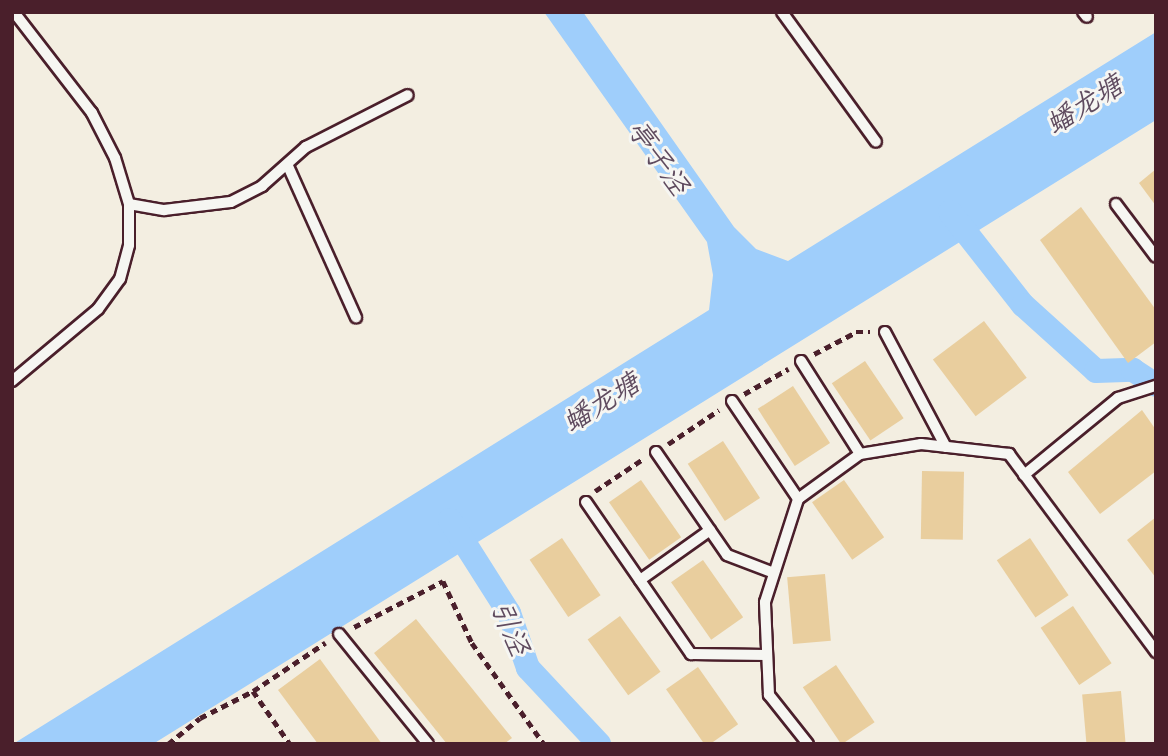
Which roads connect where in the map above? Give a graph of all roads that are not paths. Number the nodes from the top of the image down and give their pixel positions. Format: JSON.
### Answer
{"nodes":[{"id":1,"x":14,"y":12,"type":"edge"},
{"id":2,"x":782,"y":12,"type":"edge"},
{"id":3,"x":408,"y":95,"type":"dead end"},
{"id":4,"x":876,"y":142,"type":"dead end"},
{"id":5,"x":288,"y":166,"type":"junction"},
{"id":6,"x":129,"y":204,"type":"junction"},
{"id":7,"x":1116,"y":204,"type":"dead end"},
{"id":8,"x":1156,"y":257,"type":"edge"},
{"id":9,"x":356,"y":317,"type":"dead end"},
{"id":10,"x":885,"y":332,"type":"dead end"},
{"id":11,"x":801,"y":361,"type":"dead end"},
{"id":12,"x":12,"y":382,"type":"edge"},
{"id":13,"x":1156,"y":386,"type":"edge"},
{"id":14,"x":732,"y":401,"type":"dead end"},
{"id":15,"x":946,"y":447,"type":"junction"},
{"id":16,"x":656,"y":452,"type":"dead end"},
{"id":17,"x":860,"y":454,"type":"junction"},
{"id":18,"x":1024,"y":475,"type":"junction"},
{"id":19,"x":798,"y":499,"type":"junction"},
{"id":20,"x":586,"y":502,"type":"dead end"},
{"id":21,"x":710,"y":530,"type":"junction"},
{"id":22,"x":774,"y":573,"type":"junction"},
{"id":23,"x":640,"y":580,"type":"junction"},
{"id":24,"x":339,"y":634,"type":"dead end"},
{"id":25,"x":1156,"y":652,"type":"edge"},
{"id":26,"x":767,"y":655,"type":"junction"},
{"id":27,"x":428,"y":744,"type":"edge"},
{"id":28,"x":808,"y":744,"type":"edge"}],
"edges":[{"from":1,"to":6,"type":"lane"},
{"from":2,"to":4,"type":"lane"},
{"from":3,"to":5,"type":"lane"},
{"from":5,"to":6,"type":"lane"},
{"from":5,"to":9,"type":"lane"},
{"from":6,"to":12,"type":"lane"},
{"from":7,"to":8,"type":"lane"},
{"from":10,"to":15,"type":"lane"},
{"from":11,"to":17,"type":"lane"},
{"from":13,"to":18,"type":"lane"},
{"from":14,"to":19,"type":"lane"},
{"from":15,"to":17,"type":"lane"},
{"from":15,"to":18,"type":"lane"},
{"from":16,"to":21,"type":"lane"},
{"from":17,"to":19,"type":"lane"},
{"from":18,"to":25,"type":"lane"},
{"from":19,"to":22,"type":"lane"},
{"from":20,"to":23,"type":"lane"},
{"from":21,"to":22,"type":"lane"},
{"from":21,"to":23,"type":"lane"},
{"from":22,"to":26,"type":"lane"},
{"from":23,"to":26,"type":"lane"},
{"from":24,"to":27,"type":"lane"},
{"from":26,"to":28,"type":"lane"}]}
